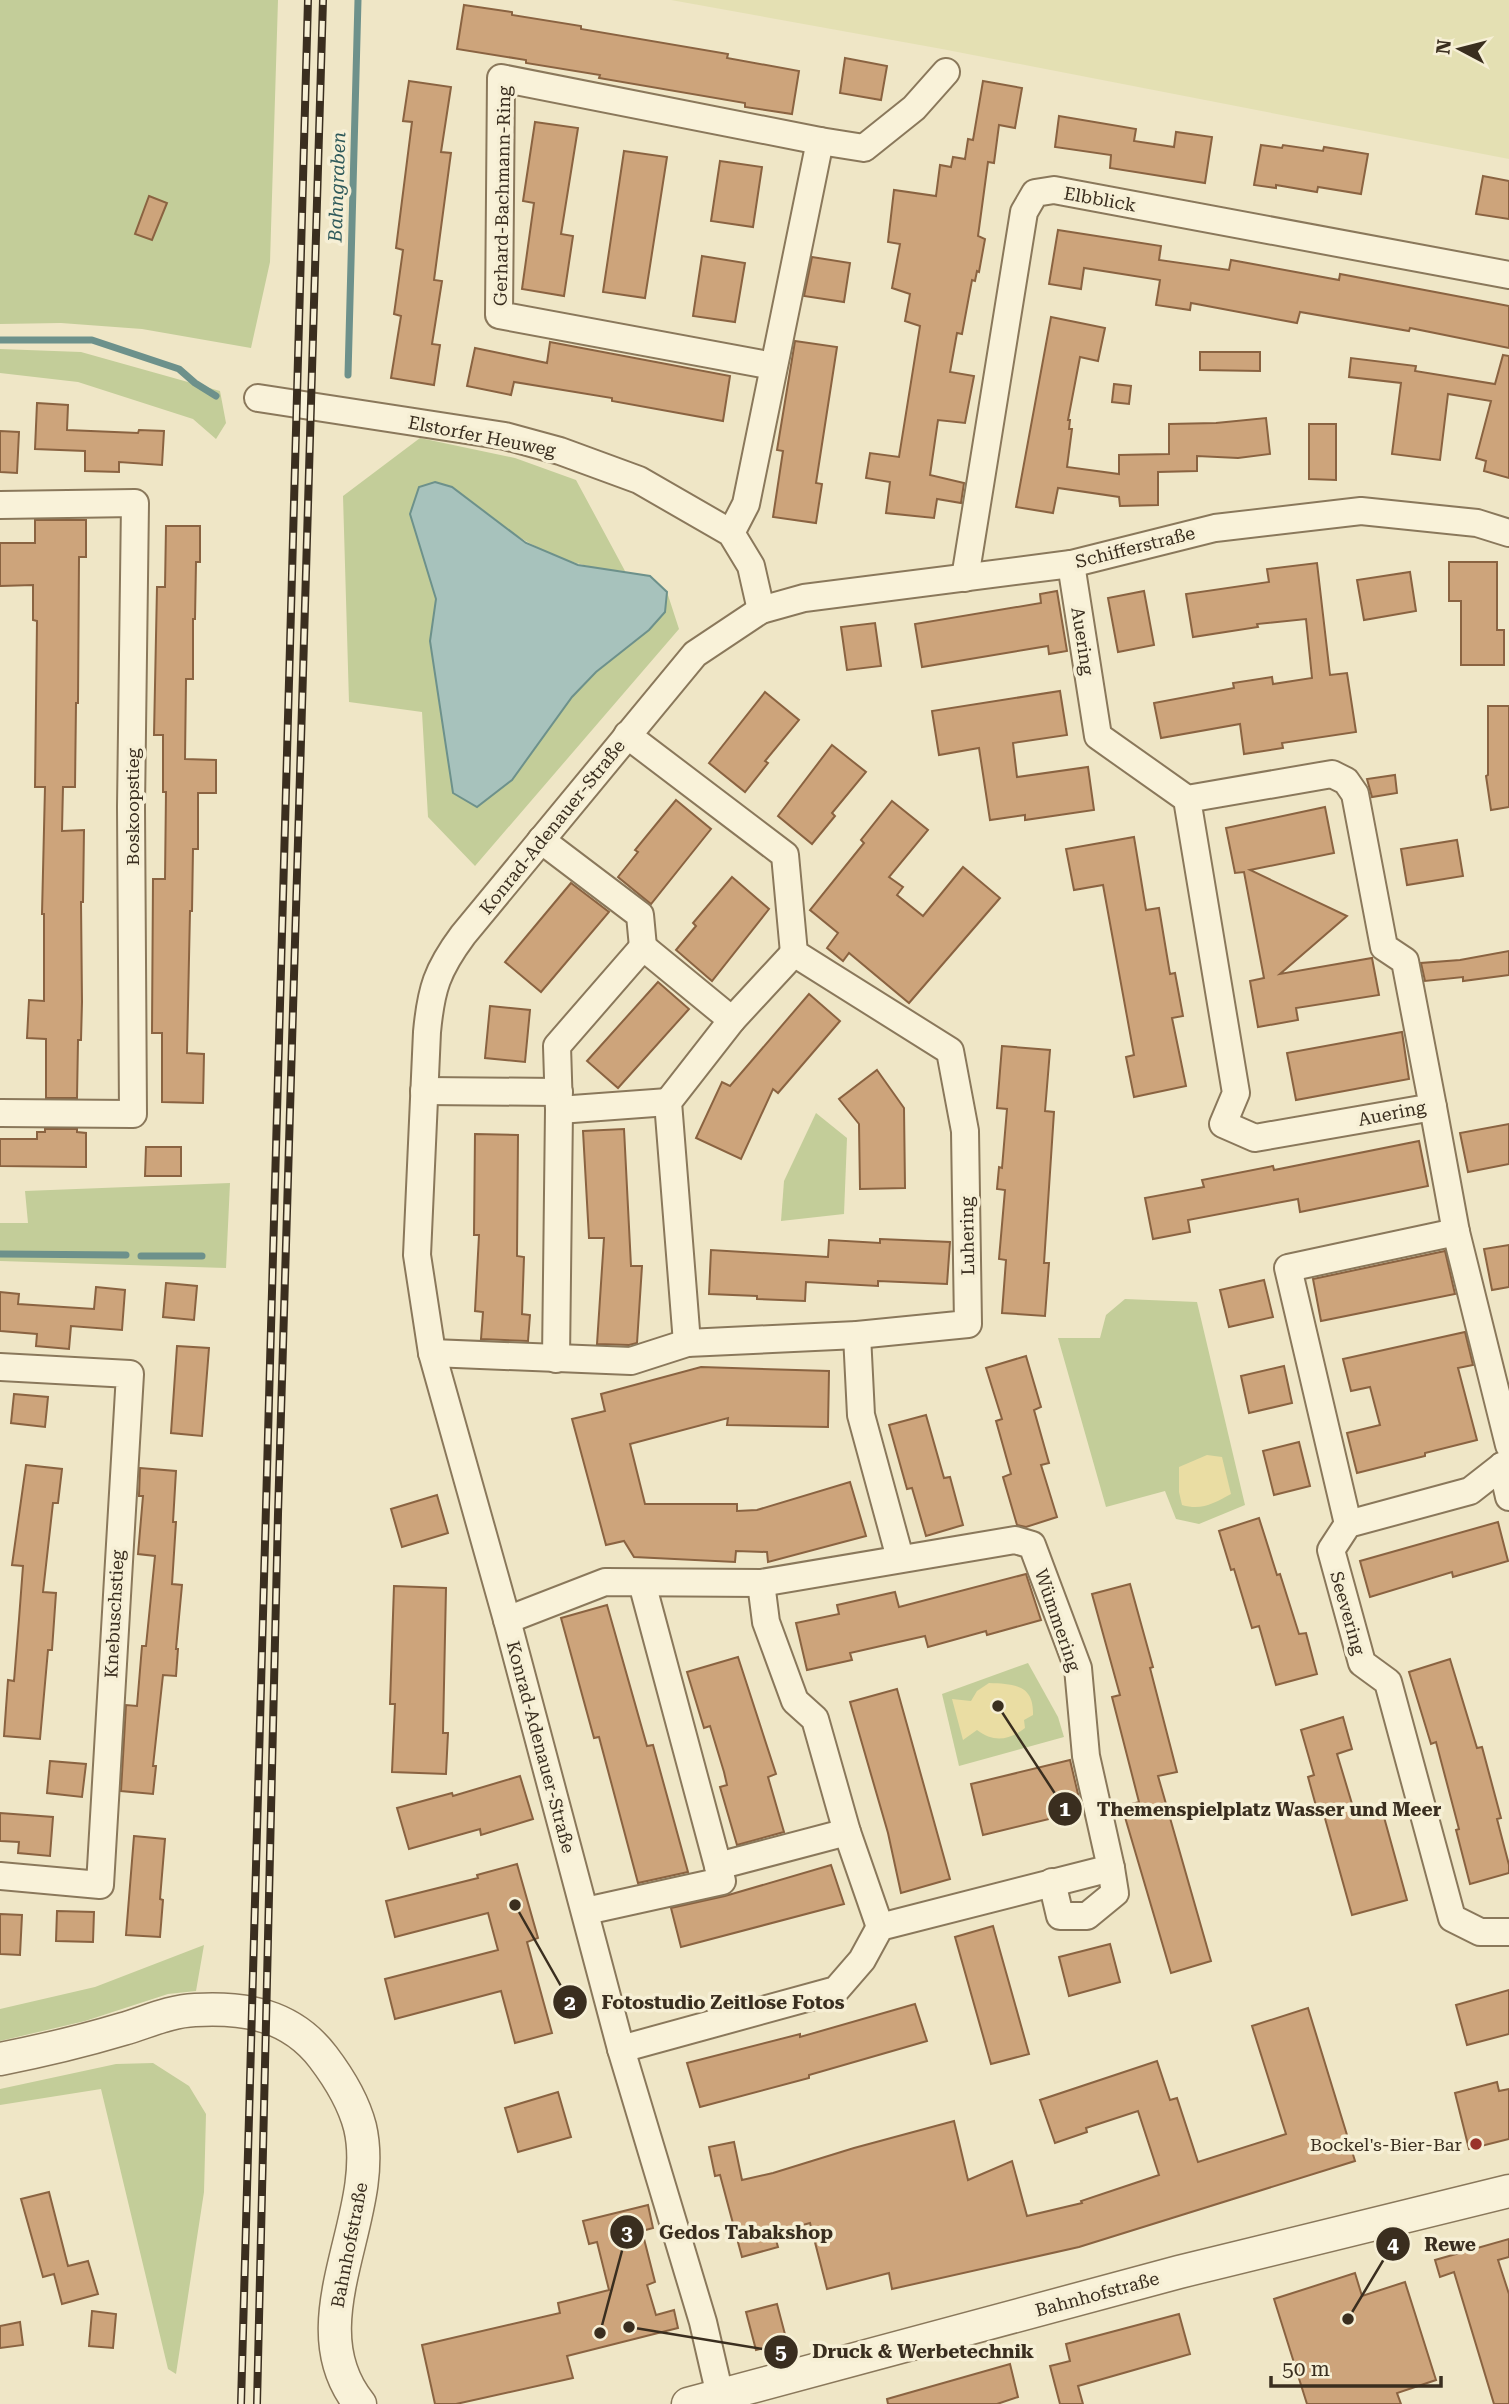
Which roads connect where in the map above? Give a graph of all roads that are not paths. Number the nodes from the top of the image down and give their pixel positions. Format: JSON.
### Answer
{"nodes":[{"id":1,"x":946,"y":72,"type":"dead end"},
{"id":2,"x":820,"y":141,"type":"junction"},
{"id":3,"x":1509,"y":275,"type":"edge"},
{"id":4,"x":773,"y":366,"type":"junction"},
{"id":5,"x":258,"y":397,"type":"dead end"},
{"id":6,"x":0,"y":505,"type":"edge"},
{"id":7,"x":731,"y":533,"type":"junction"},
{"id":8,"x":1509,"y":533,"type":"edge"},
{"id":9,"x":1071,"y":564,"type":"junction"},
{"id":10,"x":965,"y":578,"type":"junction"},
{"id":11,"x":761,"y":610,"type":"junction"},
{"id":12,"x":627,"y":735,"type":"junction"},
{"id":13,"x":1187,"y":799,"type":"junction"},
{"id":14,"x":541,"y":840,"type":"junction"},
{"id":15,"x":643,"y":947,"type":"junction"},
{"id":16,"x":794,"y":953,"type":"junction"},
{"id":17,"x":732,"y":1020,"type":"junction"},
{"id":18,"x":424,"y":1091,"type":"junction"},
{"id":19,"x":559,"y":1101,"type":"junction"},
{"id":20,"x":668,"y":1102,"type":"junction"},
{"id":21,"x":1433,"y":1107,"type":"junction"},
{"id":22,"x":0,"y":1113,"type":"edge"},
{"id":23,"x":1456,"y":1232,"type":"junction"},
{"id":24,"x":857,"y":1335,"type":"junction"},
{"id":25,"x":687,"y":1343,"type":"junction"},
{"id":26,"x":432,"y":1353,"type":"junction"},
{"id":27,"x":556,"y":1359,"type":"junction"},
{"id":28,"x":0,"y":1367,"type":"edge"},
{"id":29,"x":1507,"y":1459,"type":"edge"},
{"id":30,"x":1509,"y":1497,"type":"edge"},
{"id":31,"x":1348,"y":1524,"type":"junction"},
{"id":32,"x":900,"y":1558,"type":"junction"},
{"id":33,"x":642,"y":1583,"type":"junction"},
{"id":34,"x":761,"y":1583,"type":"junction"},
{"id":35,"x":507,"y":1620,"type":"junction"},
{"id":36,"x":848,"y":1832,"type":"junction"},
{"id":37,"x":718,"y":1866,"type":"junction"},
{"id":38,"x":1111,"y":1868,"type":"junction"},
{"id":39,"x":0,"y":1876,"type":"edge"},
{"id":40,"x":1052,"y":1882,"type":"junction"},
{"id":41,"x":586,"y":1911,"type":"junction"},
{"id":42,"x":880,"y":1927,"type":"junction"},
{"id":43,"x":1509,"y":1932,"type":"edge"},
{"id":44,"x":621,"y":2049,"type":"junction"},
{"id":45,"x":0,"y":2059,"type":"edge"},
{"id":46,"x":1509,"y":2191,"type":"edge"},
{"id":47,"x":722,"y":2399,"type":"edge"},
{"id":48,"x":360,"y":2404,"type":"edge"},
{"id":49,"x":688,"y":2404,"type":"edge"}],
"edges":[{"from":1,"to":2,"type":"street","name":"Gerhard-Bachmann-Ring"},
{"from":2,"to":4,"type":"street"},
{"from":2,"to":4,"type":"street","name":"Gerhard-Bachmann-Ring"},
{"from":3,"to":10,"type":"street","name":"Elbblick"},
{"from":4,"to":7,"type":"street"},
{"from":5,"to":7,"type":"street","name":"Elstorfer Heuweg"},
{"from":6,"to":22,"type":"street","name":"Boskoopstieg"},
{"from":7,"to":11,"type":"street","name":"Elstorfer Heuweg"},
{"from":8,"to":9,"type":"street","name":"Schifferstraße"},
{"from":9,"to":10,"type":"street","name":"Schifferstraße"},
{"from":9,"to":13,"type":"street","name":"Auering"},
{"from":10,"to":11,"type":"street","name":"Schifferstraße"},
{"from":11,"to":12,"type":"street","name":"Konrad-Adenauer-Straße"},
{"from":12,"to":14,"type":"street","name":"Konrad-Adenauer-Straße"},
{"from":12,"to":16,"type":"street"},
{"from":13,"to":21,"type":"street","name":"Auering"},
{"from":13,"to":21,"type":"street","name":"Auering"},
{"from":14,"to":15,"type":"street"},
{"from":14,"to":18,"type":"street","name":"Konrad-Adenauer-Straße"},
{"from":15,"to":17,"type":"street"},
{"from":15,"to":19,"type":"street"},
{"from":16,"to":17,"type":"street"},
{"from":16,"to":24,"type":"street","name":"Luhering"},
{"from":17,"to":20,"type":"street"},
{"from":18,"to":19,"type":"street"},
{"from":18,"to":26,"type":"street","name":"Konrad-Adenauer-Straße"},
{"from":19,"to":20,"type":"street"},
{"from":19,"to":27,"type":"street"},
{"from":20,"to":25,"type":"street"},
{"from":21,"to":23,"type":"street"},
{"from":23,"to":29,"type":"street"},
{"from":23,"to":31,"type":"street"},
{"from":24,"to":25,"type":"street","name":"Luhering"},
{"from":24,"to":32,"type":"street"},
{"from":25,"to":27,"type":"street","name":"Luhering"},
{"from":26,"to":27,"type":"street","name":"Luhering"},
{"from":26,"to":35,"type":"street","name":"Konrad-Adenauer-Straße"},
{"from":28,"to":39,"type":"street","name":"Knebuschstieg"},
{"from":29,"to":30,"type":"street"},
{"from":29,"to":31,"type":"street"},
{"from":31,"to":43,"type":"street","name":"Seevering"},
{"from":32,"to":34,"type":"street","name":"Wümmering"},
{"from":32,"to":38,"type":"street","name":"Wümmering"},
{"from":33,"to":34,"type":"street","name":"Wümmering"},
{"from":33,"to":35,"type":"street","name":"Wümmering"},
{"from":33,"to":37,"type":"street"},
{"from":34,"to":36,"type":"street"},
{"from":35,"to":41,"type":"street","name":"Konrad-Adenauer-Straße"},
{"from":36,"to":37,"type":"street"},
{"from":36,"to":42,"type":"street"},
{"from":37,"to":41,"type":"street"},
{"from":38,"to":40,"type":"street"},
{"from":38,"to":40,"type":"street","name":"Wümmering"},
{"from":40,"to":42,"type":"street"},
{"from":41,"to":44,"type":"street","name":"Konrad-Adenauer-Straße"},
{"from":42,"to":44,"type":"street"},
{"from":44,"to":47,"type":"street","name":"Konrad-Adenauer-Straße"},
{"from":45,"to":48,"type":"street","name":"Bahnhofstraße"},
{"from":46,"to":47,"type":"street","name":"Bahnhofstraße"},
{"from":47,"to":49,"type":"street","name":"Bahnhofstraße"}]}
